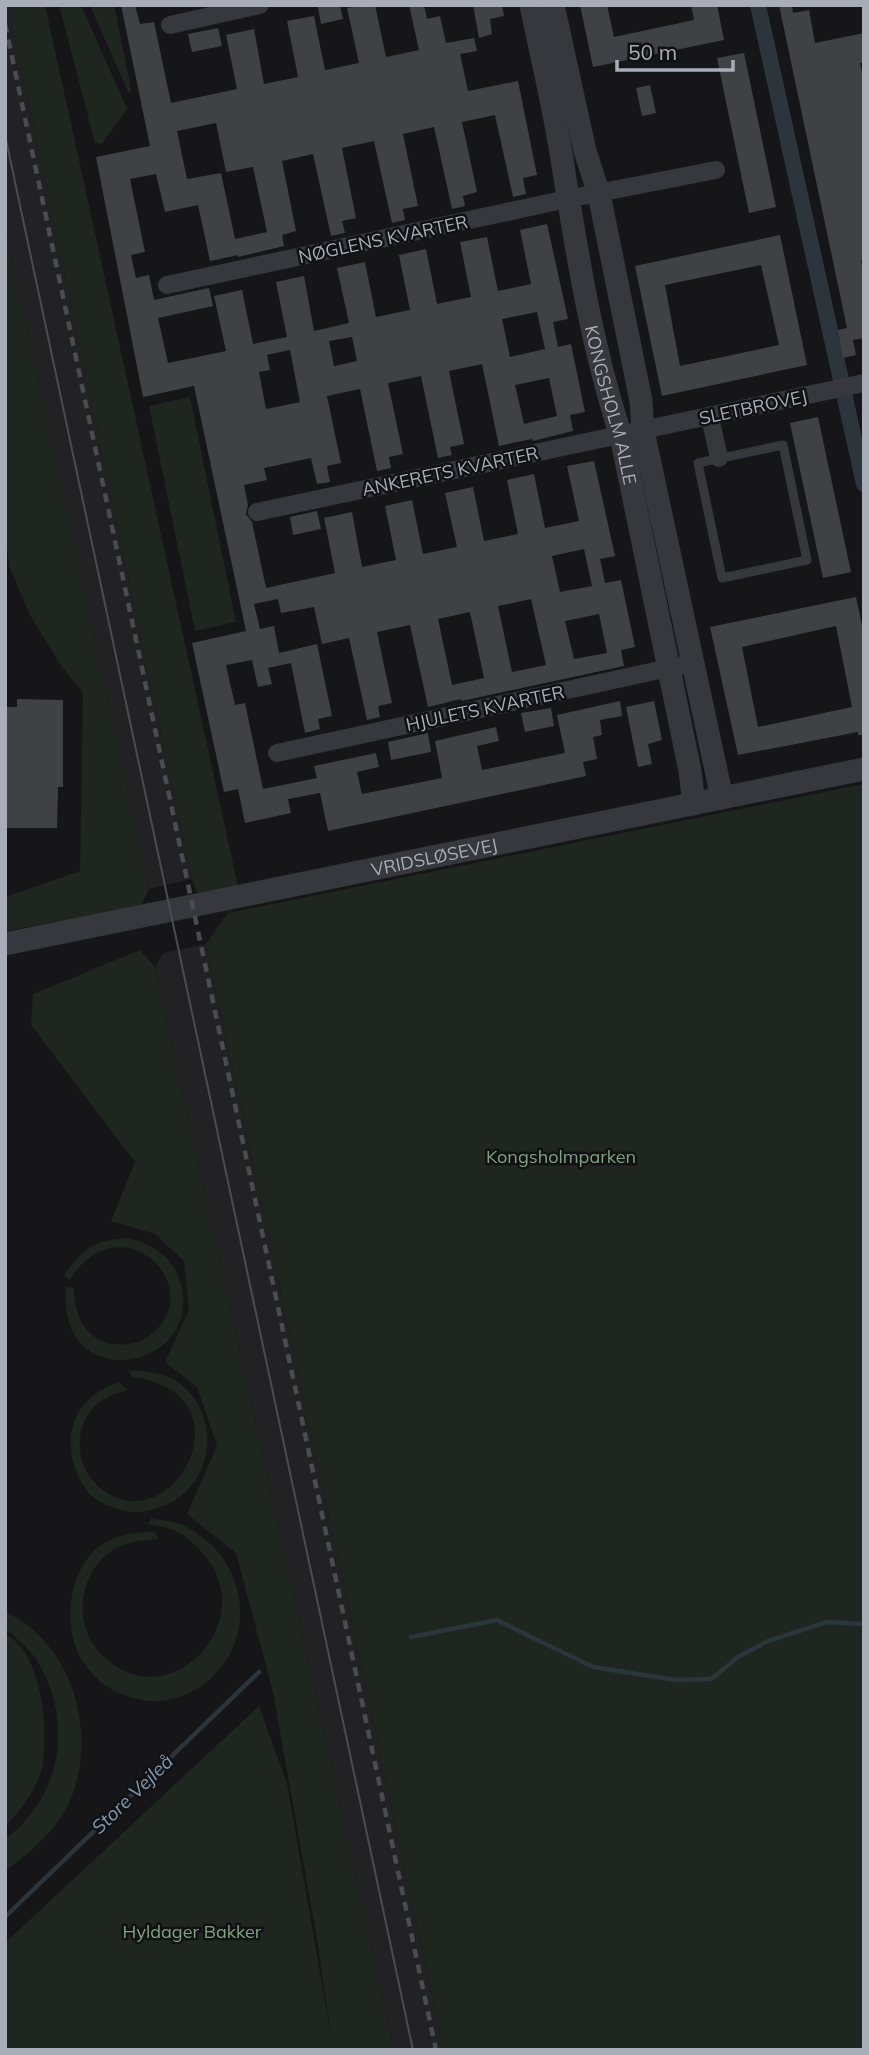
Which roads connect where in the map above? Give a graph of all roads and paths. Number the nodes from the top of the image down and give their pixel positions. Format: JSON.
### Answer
{"nodes":[{"id":1,"x":260,"y":5,"type":"edge"},
{"id":2,"x":531,"y":5,"type":"edge"},
{"id":3,"x":553,"y":5,"type":"edge"},
{"id":4,"x":170,"y":25,"type":"dead end"},
{"id":5,"x":716,"y":170,"type":"dead end"},
{"id":6,"x":599,"y":194,"type":"junction"},
{"id":7,"x":567,"y":199,"type":"junction"},
{"id":8,"x":167,"y":285,"type":"dead end"},
{"id":9,"x":864,"y":383,"type":"edge"},
{"id":10,"x":710,"y":417,"type":"junction"},
{"id":11,"x":632,"y":433,"type":"junction"},
{"id":12,"x":719,"y":458,"type":"junction"},
{"id":13,"x":257,"y":512,"type":"dead end"},
{"id":14,"x":692,"y":663,"type":"junction"},
{"id":15,"x":669,"y":668,"type":"junction"},
{"id":16,"x":277,"y":752,"type":"dead end"},
{"id":17,"x":864,"y":769,"type":"edge"},
{"id":18,"x":722,"y":798,"type":"junction"},
{"id":19,"x":694,"y":804,"type":"junction"},
{"id":20,"x":5,"y":944,"type":"edge"}],
"edges":[{"from":1,"to":4,"type":"street"},
{"from":2,"to":7,"type":"street","name":"KONGSHOLM ALLE"},
{"from":3,"to":6,"type":"street","name":"KONGSHOLM ALLE"},
{"from":5,"to":6,"type":"street","name":"NØGLENS KVARTER"},
{"from":6,"to":7,"type":"street","name":"NØGLENS KVARTER"},
{"from":6,"to":11,"type":"street","name":"KONGSHOLM ALLE"},
{"from":7,"to":8,"type":"street","name":"NØGLENS KVARTER"},
{"from":7,"to":11,"type":"street","name":"KONGSHOLM ALLE"},
{"from":9,"to":10,"type":"street","name":"SLETBROVEJ"},
{"from":10,"to":11,"type":"street","name":"SLETBROVEJ"},
{"from":10,"to":12,"type":"street"},
{"from":11,"to":13,"type":"street","name":"ANKERETS KVARTER"},
{"from":11,"to":14,"type":"street","name":"KONGSHOLM ALLE"},
{"from":11,"to":15,"type":"street","name":"KONGSHOLM ALLE"},
{"from":12,"to":12,"type":"lane"},
{"from":14,"to":15,"type":"street","name":"HJULETS KVARTER"},
{"from":14,"to":18,"type":"street","name":"KONGSHOLM ALLE"},
{"from":15,"to":16,"type":"street","name":"HJULETS KVARTER"},
{"from":15,"to":19,"type":"street","name":"KONGSHOLM ALLE"},
{"from":17,"to":18,"type":"street","name":"VRIDSLØSEVEJ"},
{"from":18,"to":19,"type":"street","name":"VRIDSLØSEVEJ"},
{"from":19,"to":20,"type":"street","name":"VRIDSLØSEVEJ"}]}
